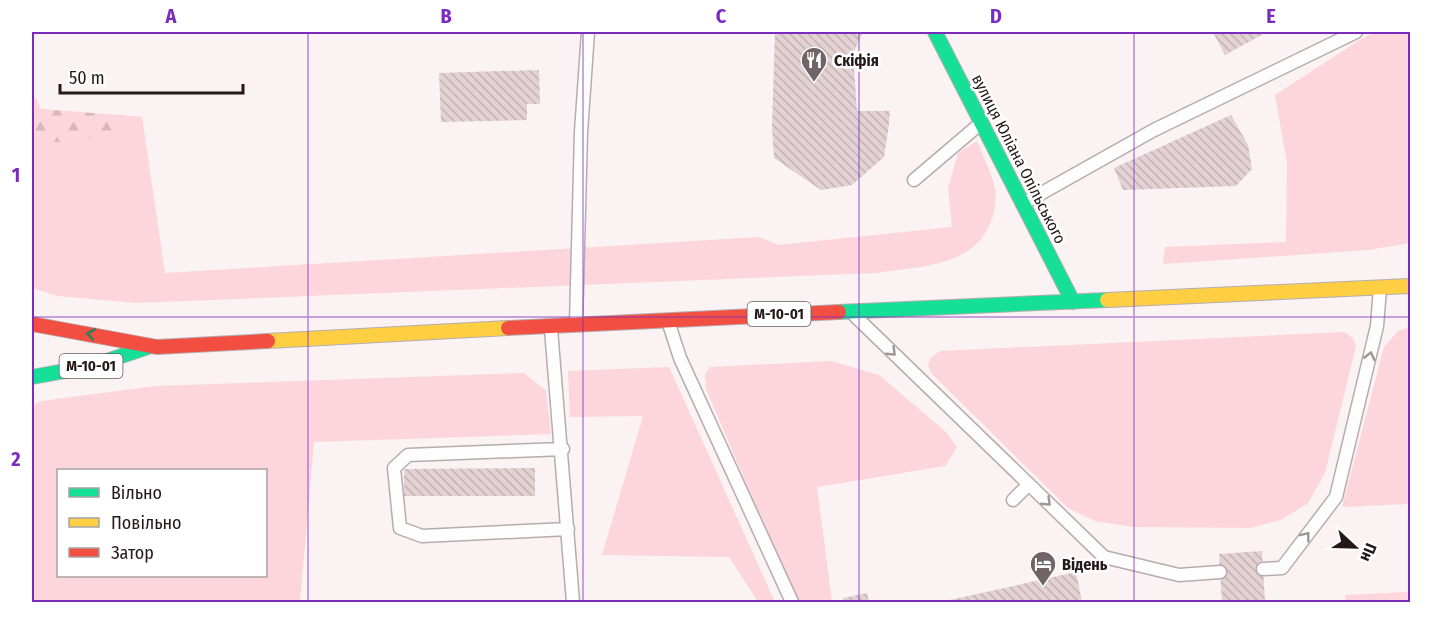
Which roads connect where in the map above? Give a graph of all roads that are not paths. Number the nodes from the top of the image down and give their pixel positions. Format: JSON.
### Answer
{"nodes":[{"id":1,"x":588,"y":32,"type":"edge"},
{"id":2,"x":935,"y":32,"type":"edge"},
{"id":3,"x":1356,"y":32,"type":"edge"},
{"id":4,"x":981,"y":122,"type":"junction"},
{"id":5,"x":914,"y":180,"type":"dead end"},
{"id":6,"x":1023,"y":203,"type":"junction"},
{"id":7,"x":1410,"y":286,"type":"edge"},
{"id":8,"x":1380,"y":288,"type":"junction"},
{"id":9,"x":1073,"y":302,"type":"junction"},
{"id":10,"x":850,"y":311,"type":"junction"},
{"id":11,"x":668,"y":320,"type":"junction"},
{"id":12,"x":32,"y":324,"type":"edge"},
{"id":13,"x":576,"y":325,"type":"junction"},
{"id":14,"x":551,"y":326,"type":"junction"},
{"id":15,"x":148,"y":347,"type":"junction"},
{"id":16,"x":32,"y":378,"type":"edge"},
{"id":17,"x":563,"y":449,"type":"junction"},
{"id":18,"x":1029,"y":484,"type":"junction"},
{"id":19,"x":1013,"y":500,"type":"dead end"},
{"id":20,"x":568,"y":529,"type":"junction"},
{"id":21,"x":1263,"y":569,"type":"dead end"},
{"id":22,"x":1220,"y":572,"type":"dead end"},
{"id":23,"x":573,"y":603,"type":"edge"},
{"id":24,"x":792,"y":603,"type":"edge"}],
"edges":[{"from":1,"to":13,"type":"lane"},
{"from":2,"to":4,"type":"main road","name":"вулиця Юліана Опільського"},
{"from":3,"to":6,"type":"lane"},
{"from":4,"to":5,"type":"lane"},
{"from":4,"to":6,"type":"main road","name":"вулиця Юліана Опільського"},
{"from":6,"to":9,"type":"main road","name":"вулиця Юліана Опільського"},
{"from":7,"to":8,"type":"main road","number":"М-10-01"},
{"from":8,"to":9,"type":"main road","number":"М-10-01"},
{"from":21,"to":8,"type":"lane","one_way":true},
{"from":9,"to":10,"type":"main road","number":"М-10-01"},
{"from":10,"to":11,"type":"main road","number":"М-10-01"},
{"from":10,"to":18,"type":"lane","one_way":true},
{"from":11,"to":13,"type":"main road","number":"М-10-01"},
{"from":11,"to":24,"type":"lane"},
{"from":15,"to":12,"type":"main road","number":"М-10-01","one_way":true},
{"from":13,"to":14,"type":"main road","number":"М-10-01"},
{"from":14,"to":15,"type":"main road","number":"М-10-01"},
{"from":14,"to":17,"type":"lane"},
{"from":15,"to":16,"type":"main road","number":"М-10-01"},
{"from":17,"to":20,"type":"lane"},
{"from":17,"to":20,"type":"lane"},
{"from":18,"to":19,"type":"lane"},
{"from":18,"to":22,"type":"lane","one_way":true},
{"from":20,"to":23,"type":"lane"}]}
